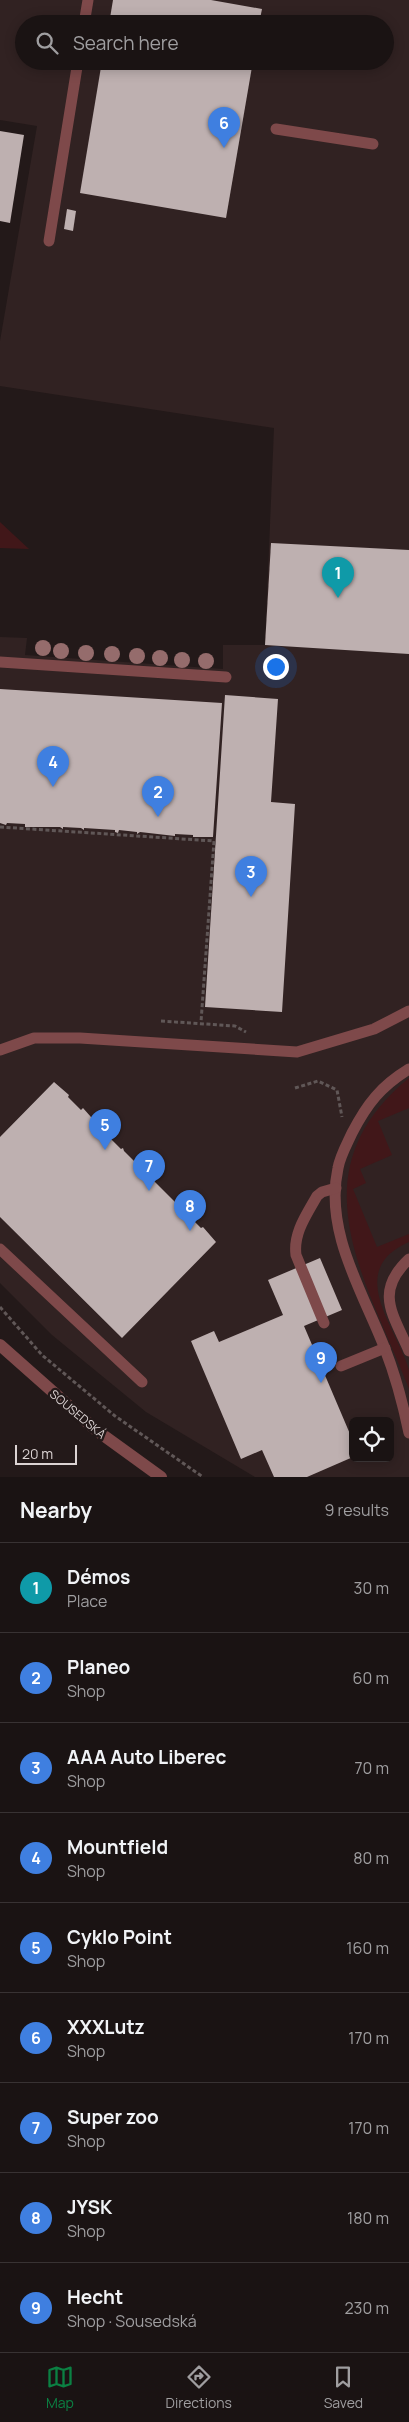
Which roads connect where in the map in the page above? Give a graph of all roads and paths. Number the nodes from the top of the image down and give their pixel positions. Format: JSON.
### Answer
{"nodes":[{"id":1,"x":88,"y":0,"type":"edge"},
{"id":2,"x":86,"y":15,"type":"edge"},
{"id":3,"x":77,"y":70,"type":"edge"},
{"id":4,"x":276,"y":129,"type":"dead end"},
{"id":5,"x":373,"y":144,"type":"dead end"},
{"id":6,"x":49,"y":241,"type":"dead end"},
{"id":7,"x":0,"y":662,"type":"edge"},
{"id":8,"x":226,"y":677,"type":"dead end"},
{"id":9,"x":0,"y":827,"type":"edge"},
{"id":10,"x":409,"y":1011,"type":"edge"},
{"id":11,"x":161,"y":1021,"type":"dead end"},
{"id":12,"x":201,"y":1022,"type":"junction"},
{"id":13,"x":254,"y":1036,"type":"dead end"},
{"id":14,"x":0,"y":1050,"type":"edge"},
{"id":15,"x":409,"y":1069,"type":"edge"},
{"id":16,"x":295,"y":1088,"type":"dead end"},
{"id":17,"x":339,"y":1126,"type":"dead end"},
{"id":18,"x":336,"y":1188,"type":"junction"},
{"id":19,"x":0,"y":1249,"type":"edge"},
{"id":20,"x":409,"y":1259,"type":"edge"},
{"id":21,"x":0,"y":1307,"type":"edge"},
{"id":22,"x":324,"y":1323,"type":"dead end"},
{"id":23,"x":0,"y":1345,"type":"edge"},
{"id":24,"x":385,"y":1348,"type":"junction"},
{"id":25,"x":409,"y":1351,"type":"edge"},
{"id":26,"x":341,"y":1366,"type":"dead end"},
{"id":27,"x":142,"y":1382,"type":"dead end"},
{"id":28,"x":409,"y":1433,"type":"edge"},
{"id":29,"x":162,"y":1477,"type":"edge"},
{"id":30,"x":204,"y":1477,"type":"edge"}],
"edges":[{"from":1,"to":2,"type":"lane"},
{"from":3,"to":6,"type":"lane"},
{"from":4,"to":5,"type":"lane"},
{"from":7,"to":8,"type":"lane"},
{"from":9,"to":12,"type":"path"},
{"from":10,"to":14,"type":"lane"},
{"from":11,"to":12,"type":"path"},
{"from":12,"to":13,"type":"path"},
{"from":15,"to":18,"type":"lane"},
{"from":16,"to":17,"type":"path"},
{"from":18,"to":22,"type":"lane"},
{"from":18,"to":24,"type":"lane"},
{"from":19,"to":27,"type":"lane"},
{"from":20,"to":25,"type":"lane"},
{"from":21,"to":30,"type":"path"},
{"from":23,"to":29,"type":"street","name":"SOUSEDSKÁ"},
{"from":24,"to":26,"type":"lane"},
{"from":24,"to":28,"type":"lane"}]}
